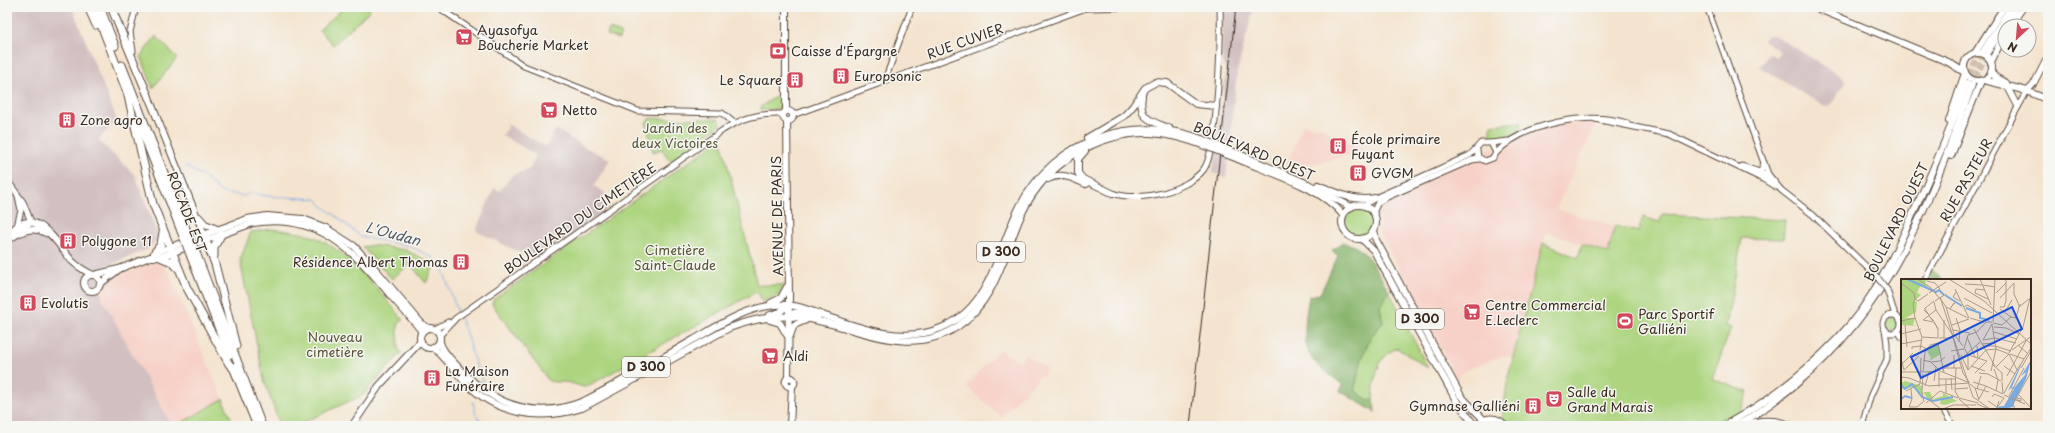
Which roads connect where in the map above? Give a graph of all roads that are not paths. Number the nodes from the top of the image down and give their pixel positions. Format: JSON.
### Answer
{"nodes":[{"id":1,"x":88,"y":7,"type":"edge"},
{"id":2,"x":94,"y":7,"type":"edge"},
{"id":3,"x":100,"y":7,"type":"edge"},
{"id":4,"x":110,"y":7,"type":"edge"},
{"id":5,"x":136,"y":7,"type":"edge"},
{"id":6,"x":438,"y":7,"type":"edge"},
{"id":7,"x":786,"y":7,"type":"edge"},
{"id":8,"x":912,"y":7,"type":"edge"},
{"id":9,"x":1100,"y":7,"type":"edge"},
{"id":10,"x":1145,"y":7,"type":"edge"},
{"id":11,"x":1220,"y":7,"type":"edge"},
{"id":12,"x":1707,"y":7,"type":"edge"},
{"id":13,"x":1814,"y":7,"type":"edge"},
{"id":14,"x":2004,"y":7,"type":"edge"},
{"id":15,"x":2010,"y":7,"type":"edge"},
{"id":16,"x":2016,"y":7,"type":"edge"},
{"id":17,"x":2023,"y":7,"type":"edge"},
{"id":18,"x":2015,"y":18,"type":"edge"},
{"id":19,"x":111,"y":49,"type":"junction"},
{"id":20,"x":1997,"y":50,"type":"edge"},
{"id":21,"x":1975,"y":54,"type":"junction"},
{"id":22,"x":2048,"y":56,"type":"edge"},
{"id":23,"x":1965,"y":61,"type":"junction"},
{"id":24,"x":1948,"y":62,"type":"junction"},
{"id":25,"x":1991,"y":62,"type":"junction"},
{"id":26,"x":1964,"y":72,"type":"junction"},
{"id":27,"x":1991,"y":72,"type":"junction"},
{"id":28,"x":887,"y":81,"type":"junction"},
{"id":29,"x":1982,"y":81,"type":"junction"},
{"id":30,"x":2007,"y":86,"type":"junction"},
{"id":31,"x":2024,"y":91,"type":"junction"},
{"id":32,"x":1142,"y":92,"type":"junction"},
{"id":33,"x":149,"y":98,"type":"junction"},
{"id":34,"x":2048,"y":100,"type":"edge"},
{"id":35,"x":1216,"y":106,"type":"junction"},
{"id":36,"x":2018,"y":107,"type":"junction"},
{"id":37,"x":134,"y":108,"type":"junction"},
{"id":38,"x":784,"y":113,"type":"junction"},
{"id":39,"x":793,"y":115,"type":"junction"},
{"id":40,"x":787,"y":121,"type":"junction"},
{"id":41,"x":139,"y":122,"type":"junction"},
{"id":42,"x":734,"y":123,"type":"junction"},
{"id":43,"x":1190,"y":135,"type":"junction"},
{"id":44,"x":1509,"y":141,"type":"junction"},
{"id":45,"x":1206,"y":144,"type":"junction"},
{"id":46,"x":1491,"y":144,"type":"junction"},
{"id":47,"x":1089,"y":147,"type":"junction"},
{"id":48,"x":1477,"y":150,"type":"junction"},
{"id":49,"x":1069,"y":152,"type":"junction"},
{"id":50,"x":1496,"y":153,"type":"junction"},
{"id":51,"x":1238,"y":157,"type":"junction"},
{"id":52,"x":1479,"y":158,"type":"junction"},
{"id":53,"x":1262,"y":164,"type":"junction"},
{"id":54,"x":1936,"y":164,"type":"junction"},
{"id":55,"x":1762,"y":175,"type":"junction"},
{"id":56,"x":7,"y":180,"type":"edge"},
{"id":57,"x":1044,"y":181,"type":"junction"},
{"id":58,"x":1103,"y":189,"type":"junction"},
{"id":59,"x":1781,"y":190,"type":"junction"},
{"id":60,"x":187,"y":192,"type":"junction"},
{"id":61,"x":18,"y":193,"type":"junction"},
{"id":62,"x":1112,"y":193,"type":"joint"},
{"id":63,"x":1375,"y":198,"type":"junction"},
{"id":64,"x":1364,"y":206,"type":"junction"},
{"id":65,"x":1351,"y":207,"type":"junction"},
{"id":66,"x":1373,"y":213,"type":"junction"},
{"id":67,"x":1343,"y":215,"type":"junction"},
{"id":68,"x":1920,"y":216,"type":"junction"},
{"id":69,"x":31,"y":222,"type":"junction"},
{"id":70,"x":17,"y":226,"type":"junction"},
{"id":71,"x":164,"y":229,"type":"junction"},
{"id":72,"x":1374,"y":230,"type":"junction"},
{"id":73,"x":219,"y":232,"type":"junction"},
{"id":74,"x":205,"y":237,"type":"junction"},
{"id":75,"x":7,"y":239,"type":"edge"},
{"id":76,"x":54,"y":239,"type":"junction"},
{"id":77,"x":1362,"y":239,"type":"junction"},
{"id":78,"x":172,"y":249,"type":"junction"},
{"id":79,"x":155,"y":255,"type":"junction"},
{"id":80,"x":194,"y":256,"type":"junction"},
{"id":81,"x":72,"y":261,"type":"junction"},
{"id":82,"x":215,"y":264,"type":"junction"},
{"id":83,"x":119,"y":269,"type":"junction"},
{"id":84,"x":179,"y":270,"type":"junction"},
{"id":85,"x":93,"y":275,"type":"junction"},
{"id":86,"x":1925,"y":279,"type":"edge"},
{"id":87,"x":789,"y":281,"type":"junction"},
{"id":88,"x":84,"y":283,"type":"junction"},
{"id":89,"x":100,"y":284,"type":"junction"},
{"id":90,"x":1891,"y":304,"type":"junction"},
{"id":91,"x":763,"y":306,"type":"junction"},
{"id":92,"x":788,"y":311,"type":"junction"},
{"id":93,"x":1888,"y":315,"type":"junction"},
{"id":94,"x":458,"y":316,"type":"junction"},
{"id":95,"x":1898,"y":316,"type":"edge"},
{"id":96,"x":762,"y":318,"type":"junction"},
{"id":97,"x":829,"y":318,"type":"junction"},
{"id":98,"x":813,"y":319,"type":"junction"},
{"id":99,"x":1901,"y":324,"type":"edge"},
{"id":100,"x":435,"y":329,"type":"junction"},
{"id":101,"x":1885,"y":329,"type":"junction"},
{"id":102,"x":425,"y":330,"type":"junction"},
{"id":103,"x":1895,"y":332,"type":"junction"},
{"id":104,"x":440,"y":335,"type":"junction"},
{"id":105,"x":1901,"y":336,"type":"edge"},
{"id":106,"x":788,"y":339,"type":"junction"},
{"id":107,"x":421,"y":341,"type":"junction"},
{"id":108,"x":440,"y":342,"type":"junction"},
{"id":109,"x":1887,"y":344,"type":"junction"},
{"id":110,"x":425,"y":346,"type":"junction"},
{"id":111,"x":433,"y":348,"type":"junction"},
{"id":112,"x":407,"y":356,"type":"junction"},
{"id":113,"x":235,"y":370,"type":"junction"},
{"id":114,"x":245,"y":383,"type":"junction"},
{"id":115,"x":1943,"y":409,"type":"edge"},
{"id":116,"x":1484,"y":420,"type":"junction"},
{"id":117,"x":257,"y":426,"type":"edge"},
{"id":118,"x":262,"y":426,"type":"edge"},
{"id":119,"x":352,"y":426,"type":"edge"},
{"id":120,"x":790,"y":426,"type":"edge"},
{"id":121,"x":1476,"y":426,"type":"edge"},
{"id":122,"x":1506,"y":426,"type":"edge"},
{"id":123,"x":1723,"y":426,"type":"edge"},
{"id":124,"x":1735,"y":426,"type":"edge"},
{"id":125,"x":1743,"y":426,"type":"edge"},
{"id":126,"x":1792,"y":426,"type":"edge"},
{"id":127,"x":1862,"y":426,"type":"edge"},
{"id":128,"x":1953,"y":426,"type":"edge"}],
"edges":[{"from":1,"to":19,"type":"highway"},
{"from":2,"to":19,"type":"highway","name":"ROCADE EST"},
{"from":3,"to":37,"type":"highway","name":"ROCADE EST"},
{"from":4,"to":33,"type":"highway"},
{"from":5,"to":33,"type":"street"},
{"from":6,"to":42,"type":"street"},
{"from":7,"to":38,"type":"main road"},
{"from":8,"to":28,"type":"street"},
{"from":9,"to":10,"type":"street","name":"RUE CUVIER"},
{"from":9,"to":28,"type":"street","name":"RUE CUVIER"},
{"from":11,"to":35,"type":"street"},
{"from":12,"to":55,"type":"street"},
{"from":13,"to":24,"type":"main road"},
{"from":14,"to":21,"type":"main road"},
{"from":15,"to":16,"type":"main road"},
{"from":17,"to":18,"type":"main road"},
{"from":19,"to":37,"type":"highway","name":"ROCADE EST"},
{"from":20,"to":25,"type":"main road"},
{"from":21,"to":23,"type":"main road"},
{"from":21,"to":25,"type":"main road"},
{"from":22,"to":31,"type":"street","name":"RUE PASTEUR"},
{"from":23,"to":24,"type":"main road"},
{"from":23,"to":26,"type":"main road"},
{"from":24,"to":26,"type":"main road"},
{"from":25,"to":27,"type":"main road"},
{"from":26,"to":29,"type":"main road"},
{"from":26,"to":54,"type":"main road"},
{"from":27,"to":29,"type":"main road"},
{"from":27,"to":31,"type":"main road"},
{"from":28,"to":39,"type":"street","name":"RUE CUVIER"},
{"from":29,"to":30,"type":"main road"},
{"from":29,"to":68,"type":"main road"},
{"from":30,"to":31,"type":"main road"},
{"from":30,"to":36,"type":"street"},
{"from":31,"to":34,"type":"main road"},
{"from":31,"to":36,"type":"street","name":"RUE PASTEUR"},
{"from":32,"to":35,"type":"main road"},
{"from":32,"to":43,"type":"main road"},
{"from":32,"to":49,"type":"main road"},
{"from":33,"to":60,"type":"main road"},
{"from":35,"to":62,"type":"street"},
{"from":36,"to":86,"type":"street","name":"RUE PASTEUR"},
{"from":37,"to":41,"type":"highway","name":"ROCADE EST"},
{"from":38,"to":39,"type":"main road"},
{"from":38,"to":40,"type":"main road"},
{"from":38,"to":42,"type":"street","name":"BOULEVARD DU CIMETIÈRE"},
{"from":39,"to":40,"type":"main road"},
{"from":40,"to":87,"type":"main road","name":"AVENUE DE PARIS"},
{"from":41,"to":71,"type":"highway"},
{"from":41,"to":80,"type":"highway","name":"ROCADE EST","bridge":true},
{"from":42,"to":94,"type":"street","name":"BOULEVARD DU CIMETIÈRE"},
{"from":43,"to":45,"type":"main road","name":"BOULEVARD OUEST","number":"D 300"},
{"from":43,"to":49,"type":"main road","name":"BOULEVARD OUEST","number":"D 300"},
{"from":44,"to":46,"type":"street"},
{"from":44,"to":50,"type":"street"},
{"from":44,"to":55,"type":"street"},
{"from":45,"to":47,"type":"main road","name":"BOULEVARD OUEST","number":"D 300"},
{"from":45,"to":51,"type":"main road","name":"BOULEVARD OUEST","number":"D 300","bridge":true},
{"from":46,"to":48,"type":"street"},
{"from":46,"to":50,"type":"street"},
{"from":47,"to":57,"type":"main road","name":"BOULEVARD OUEST","number":"D 300"},
{"from":47,"to":58,"type":"main road"},
{"from":48,"to":52,"type":"street"},
{"from":48,"to":63,"type":"street"},
{"from":49,"to":97,"type":"main road","name":"BOULEVARD OUEST","number":"D 300"},
{"from":50,"to":52,"type":"street"},
{"from":51,"to":53,"type":"main road","name":"BOULEVARD OUEST","number":"D 300"},
{"from":51,"to":67,"type":"main road","name":"BOULEVARD OUEST","number":"D 300"},
{"from":52,"to":66,"type":"street"},
{"from":53,"to":63,"type":"main road"},
{"from":53,"to":65,"type":"main road","name":"BOULEVARD OUEST"},
{"from":54,"to":68,"type":"main road","name":"BOULEVARD OUEST"},
{"from":54,"to":123,"type":"main road","name":"BOULEVARD OUEST"},
{"from":55,"to":59,"type":"street"},
{"from":55,"to":59,"type":"street"},
{"from":56,"to":61,"type":"street"},
{"from":57,"to":58,"type":"main road"},
{"from":57,"to":98,"type":"main road","name":"BOULEVARD OUEST","number":"D 300"},
{"from":58,"to":62,"type":"main road"},
{"from":59,"to":90,"type":"street","bridge":true},
{"from":60,"to":73,"type":"main road"},
{"from":60,"to":74,"type":"main road"},
{"from":61,"to":69,"type":"street"},
{"from":61,"to":70,"type":"street"},
{"from":63,"to":64,"type":"street"},
{"from":64,"to":65,"type":"main road"},
{"from":64,"to":66,"type":"main road"},
{"from":65,"to":67,"type":"main road"},
{"from":66,"to":72,"type":"main road"},
{"from":67,"to":77,"type":"main road"},
{"from":68,"to":124,"type":"main road","name":"BOULEVARD OUEST"},
{"from":69,"to":70,"type":"main road"},
{"from":69,"to":75,"type":"street"},
{"from":69,"to":76,"type":"main road"},
{"from":70,"to":75,"type":"main road"},
{"from":71,"to":78,"type":"highway"},
{"from":71,"to":79,"type":"highway"},
{"from":72,"to":77,"type":"main road"},
{"from":72,"to":116,"type":"main road","number":"D 300"},
{"from":73,"to":74,"type":"main road"},
{"from":73,"to":82,"type":"highway"},
{"from":73,"to":102,"type":"main road"},
{"from":74,"to":78,"type":"main road"},
{"from":74,"to":82,"type":"highway"},
{"from":75,"to":76,"type":"main road"},
{"from":76,"to":81,"type":"main road"},
{"from":77,"to":121,"type":"main road","number":"D 300"},
{"from":78,"to":79,"type":"main road"},
{"from":78,"to":84,"type":"highway"},
{"from":79,"to":83,"type":"main road"},
{"from":79,"to":84,"type":"highway"},
{"from":80,"to":113,"type":"highway","name":"ROCADE EST"},
{"from":80,"to":114,"type":"highway","name":"ROCADE EST"},
{"from":81,"to":85,"type":"main road"},
{"from":81,"to":88,"type":"main road"},
{"from":82,"to":114,"type":"highway"},
{"from":83,"to":85,"type":"main road"},
{"from":83,"to":89,"type":"main road"},
{"from":84,"to":113,"type":"highway"},
{"from":85,"to":88,"type":"main road"},
{"from":85,"to":89,"type":"main road"},
{"from":87,"to":91,"type":"main road"},
{"from":87,"to":92,"type":"main road","name":"AVENUE DE PARIS"},
{"from":88,"to":89,"type":"main road"},
{"from":90,"to":93,"type":"street"},
{"from":90,"to":95,"type":"street"},
{"from":91,"to":92,"type":"main road","name":"BOULEVARD OUEST","number":"D 300"},
{"from":91,"to":108,"type":"main road","name":"BOULEVARD OUEST","number":"D 300"},
{"from":92,"to":96,"type":"main road","name":"BOULEVARD OUEST","number":"D 300"},
{"from":92,"to":96,"type":"main road"},
{"from":92,"to":97,"type":"main road"},
{"from":92,"to":97,"type":"main road","name":"BOULEVARD OUEST","number":"D 300"},
{"from":92,"to":98,"type":"main road","name":"BOULEVARD OUEST","number":"D 300"},
{"from":92,"to":106,"type":"main road","name":"AVENUE DE PARIS"},
{"from":93,"to":95,"type":"street"},
{"from":93,"to":101,"type":"street"},
{"from":94,"to":100,"type":"street","name":"BOULEVARD DU CIMETIÈRE"},
{"from":94,"to":104,"type":"street","name":"BOULEVARD DU CIMETIÈRE"},
{"from":96,"to":106,"type":"main road"},
{"from":96,"to":111,"type":"main road","name":"BOULEVARD OUEST","number":"D 300"},
{"from":98,"to":106,"type":"main road"},
{"from":99,"to":103,"type":"street"},
{"from":100,"to":102,"type":"main road"},
{"from":100,"to":104,"type":"main road"},
{"from":101,"to":103,"type":"street"},
{"from":101,"to":109,"type":"street"},
{"from":102,"to":107,"type":"main road"},
{"from":103,"to":105,"type":"street"},
{"from":103,"to":109,"type":"street"},
{"from":104,"to":108,"type":"main road"},
{"from":106,"to":120,"type":"main road","name":"AVENUE DE PARIS"},
{"from":107,"to":110,"type":"main road"},
{"from":107,"to":112,"type":"main road"},
{"from":108,"to":111,"type":"main road"},
{"from":109,"to":127,"type":"street"},
{"from":110,"to":111,"type":"main road"},
{"from":110,"to":112,"type":"main road"},
{"from":112,"to":119,"type":"main road"},
{"from":113,"to":117,"type":"highway","name":"ROCADE EST"},
{"from":114,"to":118,"type":"highway","name":"ROCADE EST"},
{"from":115,"to":128,"type":"street"},
{"from":116,"to":121,"type":"main road"},
{"from":116,"to":122,"type":"main road"},
{"from":125,"to":126,"type":"main road"}]}
